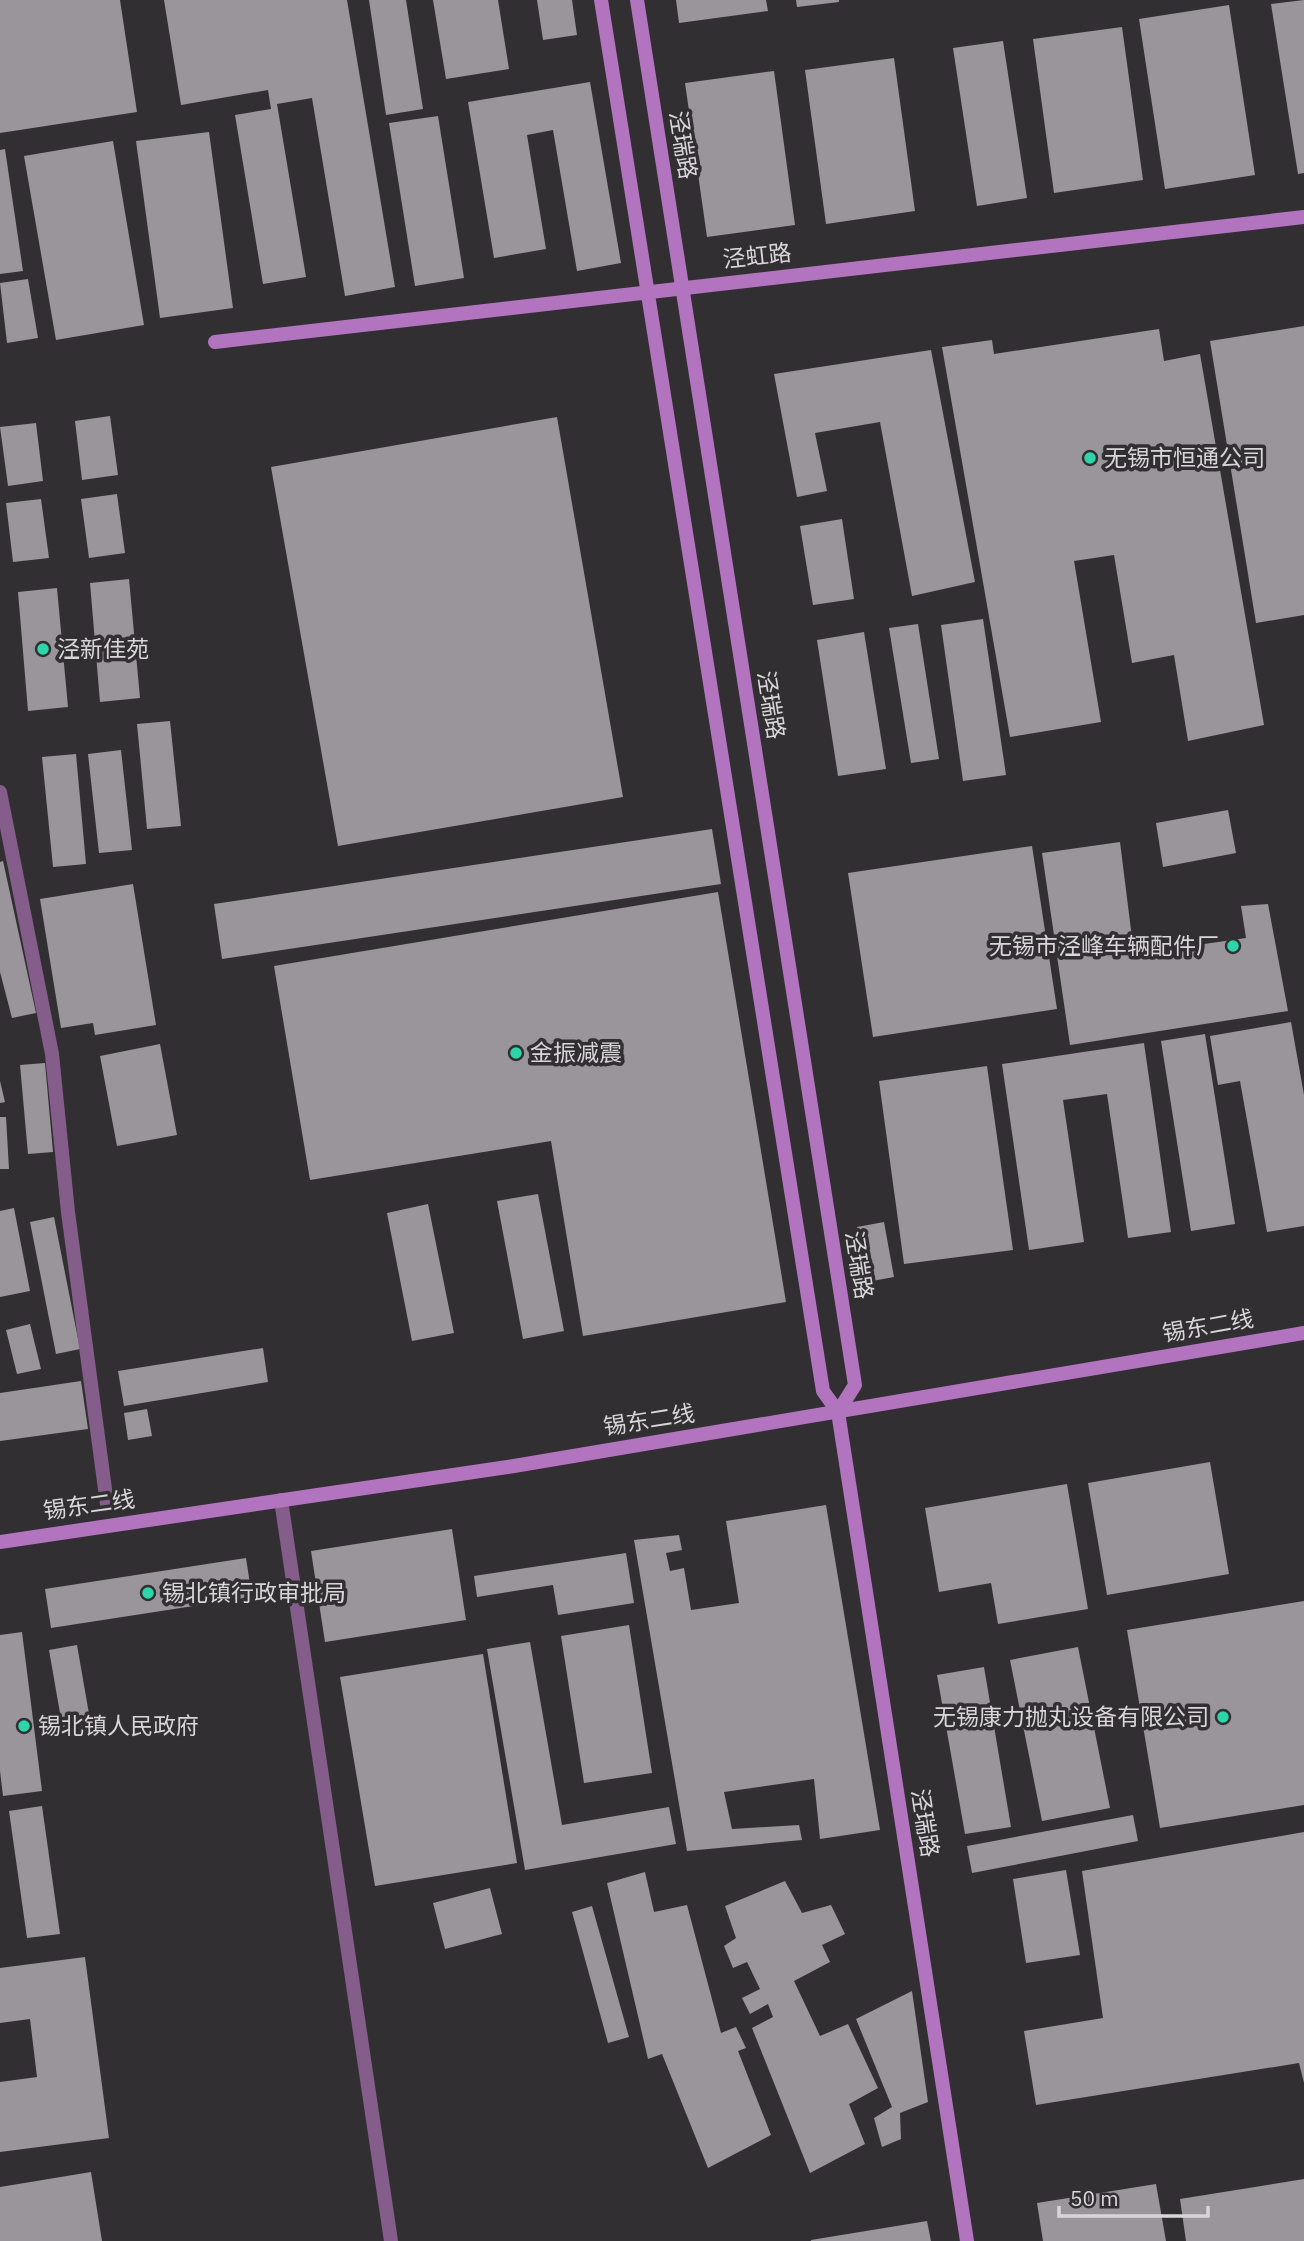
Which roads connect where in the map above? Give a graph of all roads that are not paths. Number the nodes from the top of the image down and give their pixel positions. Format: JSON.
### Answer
{"nodes":[{"id":1,"x":601,"y":0,"type":"edge"},
{"id":2,"x":637,"y":0,"type":"edge"},
{"id":3,"x":1304,"y":217,"type":"edge"},
{"id":4,"x":682,"y":287,"type":"junction"},
{"id":5,"x":648,"y":291,"type":"junction"},
{"id":6,"x":215,"y":342,"type":"dead end"},
{"id":7,"x":0,"y":792,"type":"edge"},
{"id":8,"x":1304,"y":1333,"type":"edge"},
{"id":9,"x":838,"y":1412,"type":"junction"},
{"id":10,"x":281,"y":1500,"type":"junction"},
{"id":11,"x":107,"y":1504,"type":"dead end"},
{"id":12,"x":0,"y":1542,"type":"edge"},
{"id":13,"x":391,"y":2241,"type":"edge"},
{"id":14,"x":967,"y":2241,"type":"edge"}],
"edges":[{"from":1,"to":5,"type":"street","name":"泾瑞路"},
{"from":2,"to":4,"type":"street","name":"泾瑞路"},
{"from":3,"to":4,"type":"street","name":"泾虹路"},
{"from":4,"to":5,"type":"street","name":"泾虹路"},
{"from":4,"to":9,"type":"street","name":"泾瑞路"},
{"from":5,"to":6,"type":"street","name":"泾虹路"},
{"from":5,"to":9,"type":"street","name":"泾瑞路"},
{"from":7,"to":11,"type":"street"},
{"from":8,"to":9,"type":"street","name":"锡东二线"},
{"from":9,"to":10,"type":"street","name":"锡东二线"},
{"from":9,"to":14,"type":"street","name":"泾瑞路"},
{"from":10,"to":12,"type":"street","name":"锡东二线"},
{"from":10,"to":13,"type":"street"}]}
